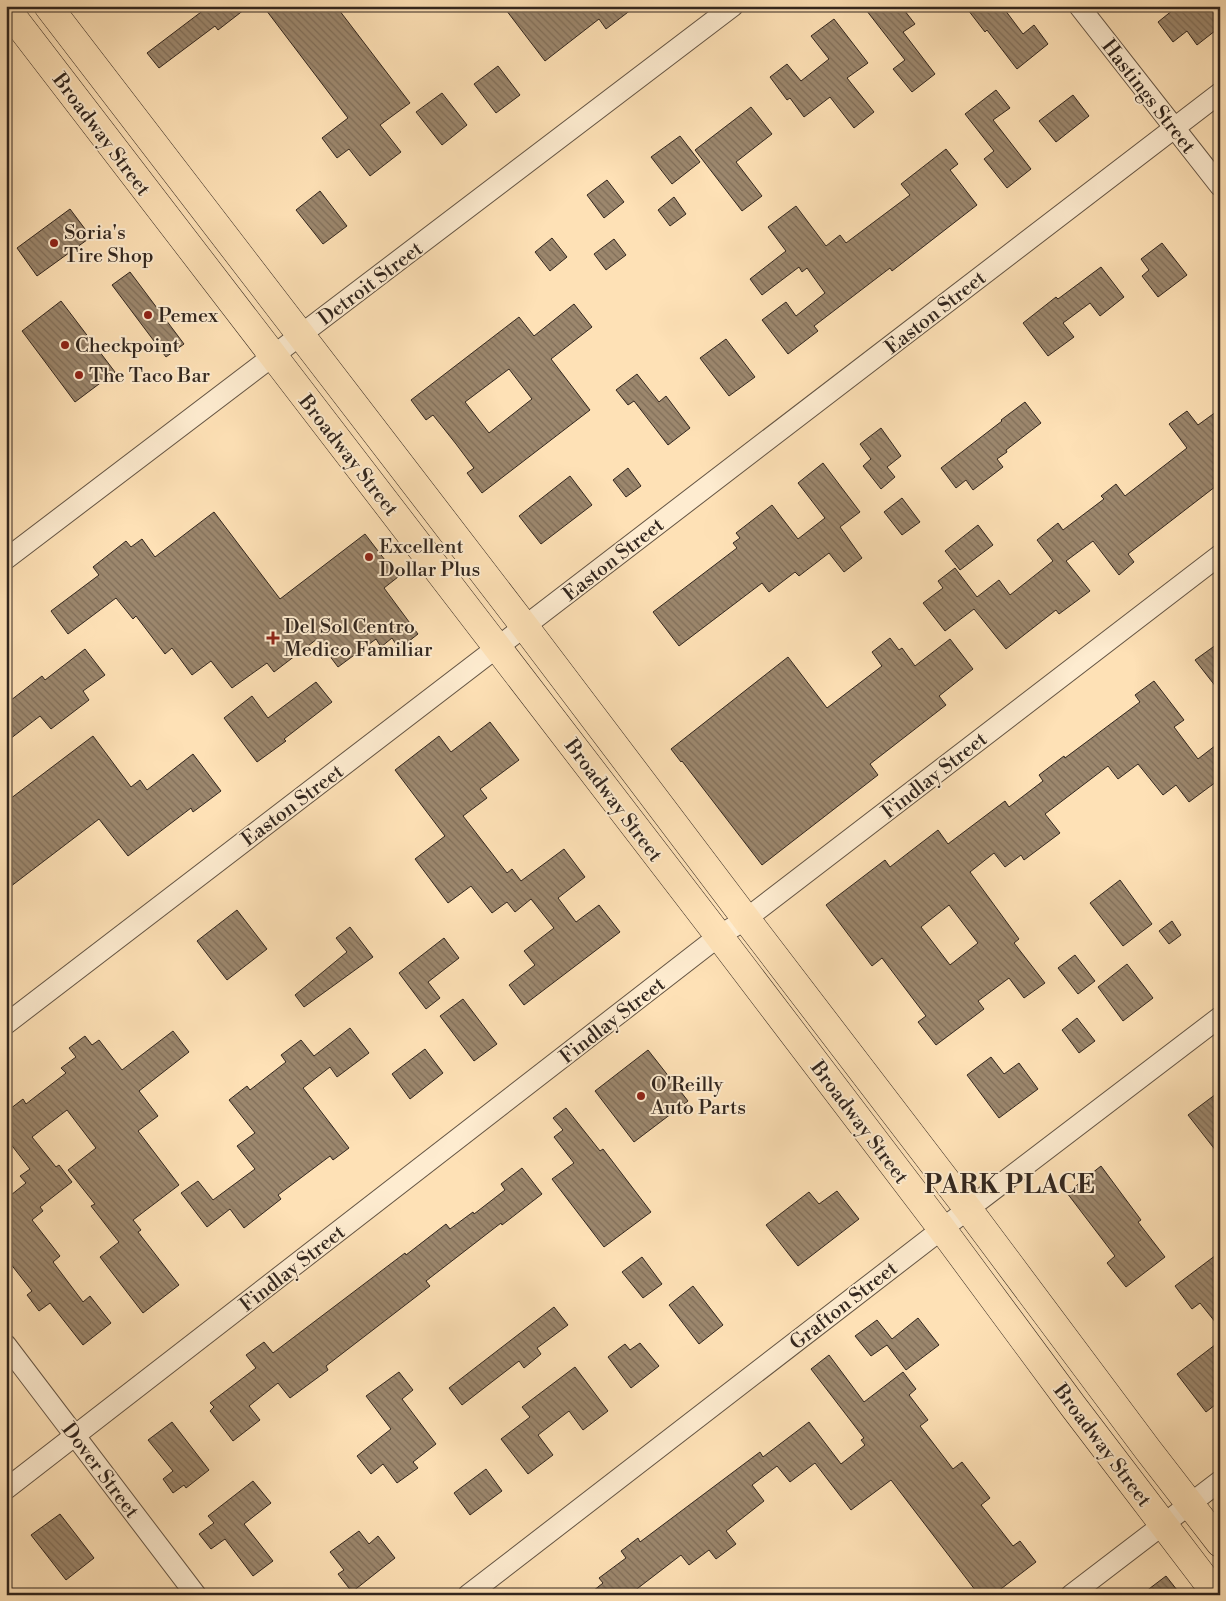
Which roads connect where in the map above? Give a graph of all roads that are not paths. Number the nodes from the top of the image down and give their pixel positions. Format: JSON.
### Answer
{"nodes":[{"id":1,"x":48,"y":6,"type":"edge"},
{"id":2,"x":733,"y":6,"type":"edge"},
{"id":3,"x":1079,"y":6,"type":"edge"},
{"id":4,"x":6,"y":8,"type":"edge"},
{"id":5,"x":1220,"y":93,"type":"edge"},
{"id":6,"x":131,"y":115,"type":"junction"},
{"id":7,"x":1174,"y":128,"type":"junction"},
{"id":8,"x":102,"y":135,"type":"junction"},
{"id":9,"x":1220,"y":186,"type":"edge"},
{"id":10,"x":301,"y":336,"type":"junction"},
{"id":11,"x":273,"y":357,"type":"junction"},
{"id":12,"x":1220,"y":555,"type":"edge"},
{"id":13,"x":6,"y":559,"type":"edge"},
{"id":14,"x":525,"y":627,"type":"junction"},
{"id":15,"x":498,"y":648,"type":"junction"},
{"id":16,"x":746,"y":919,"type":"junction"},
{"id":17,"x":719,"y":936,"type":"junction"},
{"id":18,"x":1220,"y":1017,"type":"edge"},
{"id":19,"x":6,"y":1024,"type":"edge"},
{"id":20,"x":968,"y":1209,"type":"junction"},
{"id":21,"x":942,"y":1229,"type":"junction"},
{"id":22,"x":6,"y":1345,"type":"edge"},
{"id":23,"x":76,"y":1436,"type":"junction"},
{"id":24,"x":1220,"y":1480,"type":"edge"},
{"id":25,"x":6,"y":1489,"type":"edge"},
{"id":26,"x":1189,"y":1504,"type":"junction"},
{"id":27,"x":1163,"y":1524,"type":"junction"},
{"id":28,"x":1220,"y":1543,"type":"edge"},
{"id":29,"x":196,"y":1595,"type":"edge"},
{"id":30,"x":468,"y":1595,"type":"edge"},
{"id":31,"x":1071,"y":1595,"type":"edge"},
{"id":32,"x":1217,"y":1595,"type":"edge"}],
"edges":[{"from":1,"to":6,"type":"main road","name":"Broadway Street"},
{"from":2,"to":10,"type":"street","name":"Detroit Street"},
{"from":3,"to":7,"type":"street","name":"Hastings Street"},
{"from":4,"to":8,"type":"main road","name":"Broadway Street"},
{"from":5,"to":7,"type":"street","name":"Easton Street"},
{"from":6,"to":8,"type":"main road"},
{"from":6,"to":10,"type":"main road","name":"Broadway Street"},
{"from":7,"to":9,"type":"street","name":"Hastings Street"},
{"from":7,"to":14,"type":"street","name":"Easton Street"},
{"from":8,"to":11,"type":"main road","name":"Broadway Street"},
{"from":10,"to":11,"type":"street","name":"Detroit Street"},
{"from":10,"to":14,"type":"main road","name":"Broadway Street"},
{"from":11,"to":13,"type":"street","name":"Detroit Street"},
{"from":11,"to":15,"type":"main road","name":"Broadway Street"},
{"from":12,"to":16,"type":"street","name":"Findlay Street"},
{"from":14,"to":15,"type":"street","name":"Easton Street"},
{"from":14,"to":16,"type":"main road","name":"Broadway Street"},
{"from":15,"to":17,"type":"main road","name":"Broadway Street"},
{"from":15,"to":19,"type":"street","name":"Easton Street"},
{"from":16,"to":17,"type":"street","name":"Findlay Street"},
{"from":16,"to":20,"type":"main road","name":"Broadway Street"},
{"from":17,"to":21,"type":"main road","name":"Broadway Street"},
{"from":17,"to":23,"type":"street","name":"Findlay Street"},
{"from":18,"to":20,"type":"street","name":"Grafton Street"},
{"from":20,"to":21,"type":"street","name":"Grafton Street"},
{"from":20,"to":26,"type":"main road","name":"Broadway Street"},
{"from":21,"to":27,"type":"main road","name":"Broadway Street"},
{"from":21,"to":30,"type":"street","name":"Grafton Street"},
{"from":22,"to":23,"type":"street","name":"Dover Street"},
{"from":23,"to":25,"type":"street","name":"Findlay Street"},
{"from":23,"to":29,"type":"street","name":"Dover Street"},
{"from":24,"to":26,"type":"street"},
{"from":26,"to":27,"type":"street"},
{"from":26,"to":28,"type":"main road","name":"Broadway Street"},
{"from":27,"to":31,"type":"street"},
{"from":27,"to":32,"type":"main road","name":"Broadway Street"}]}
